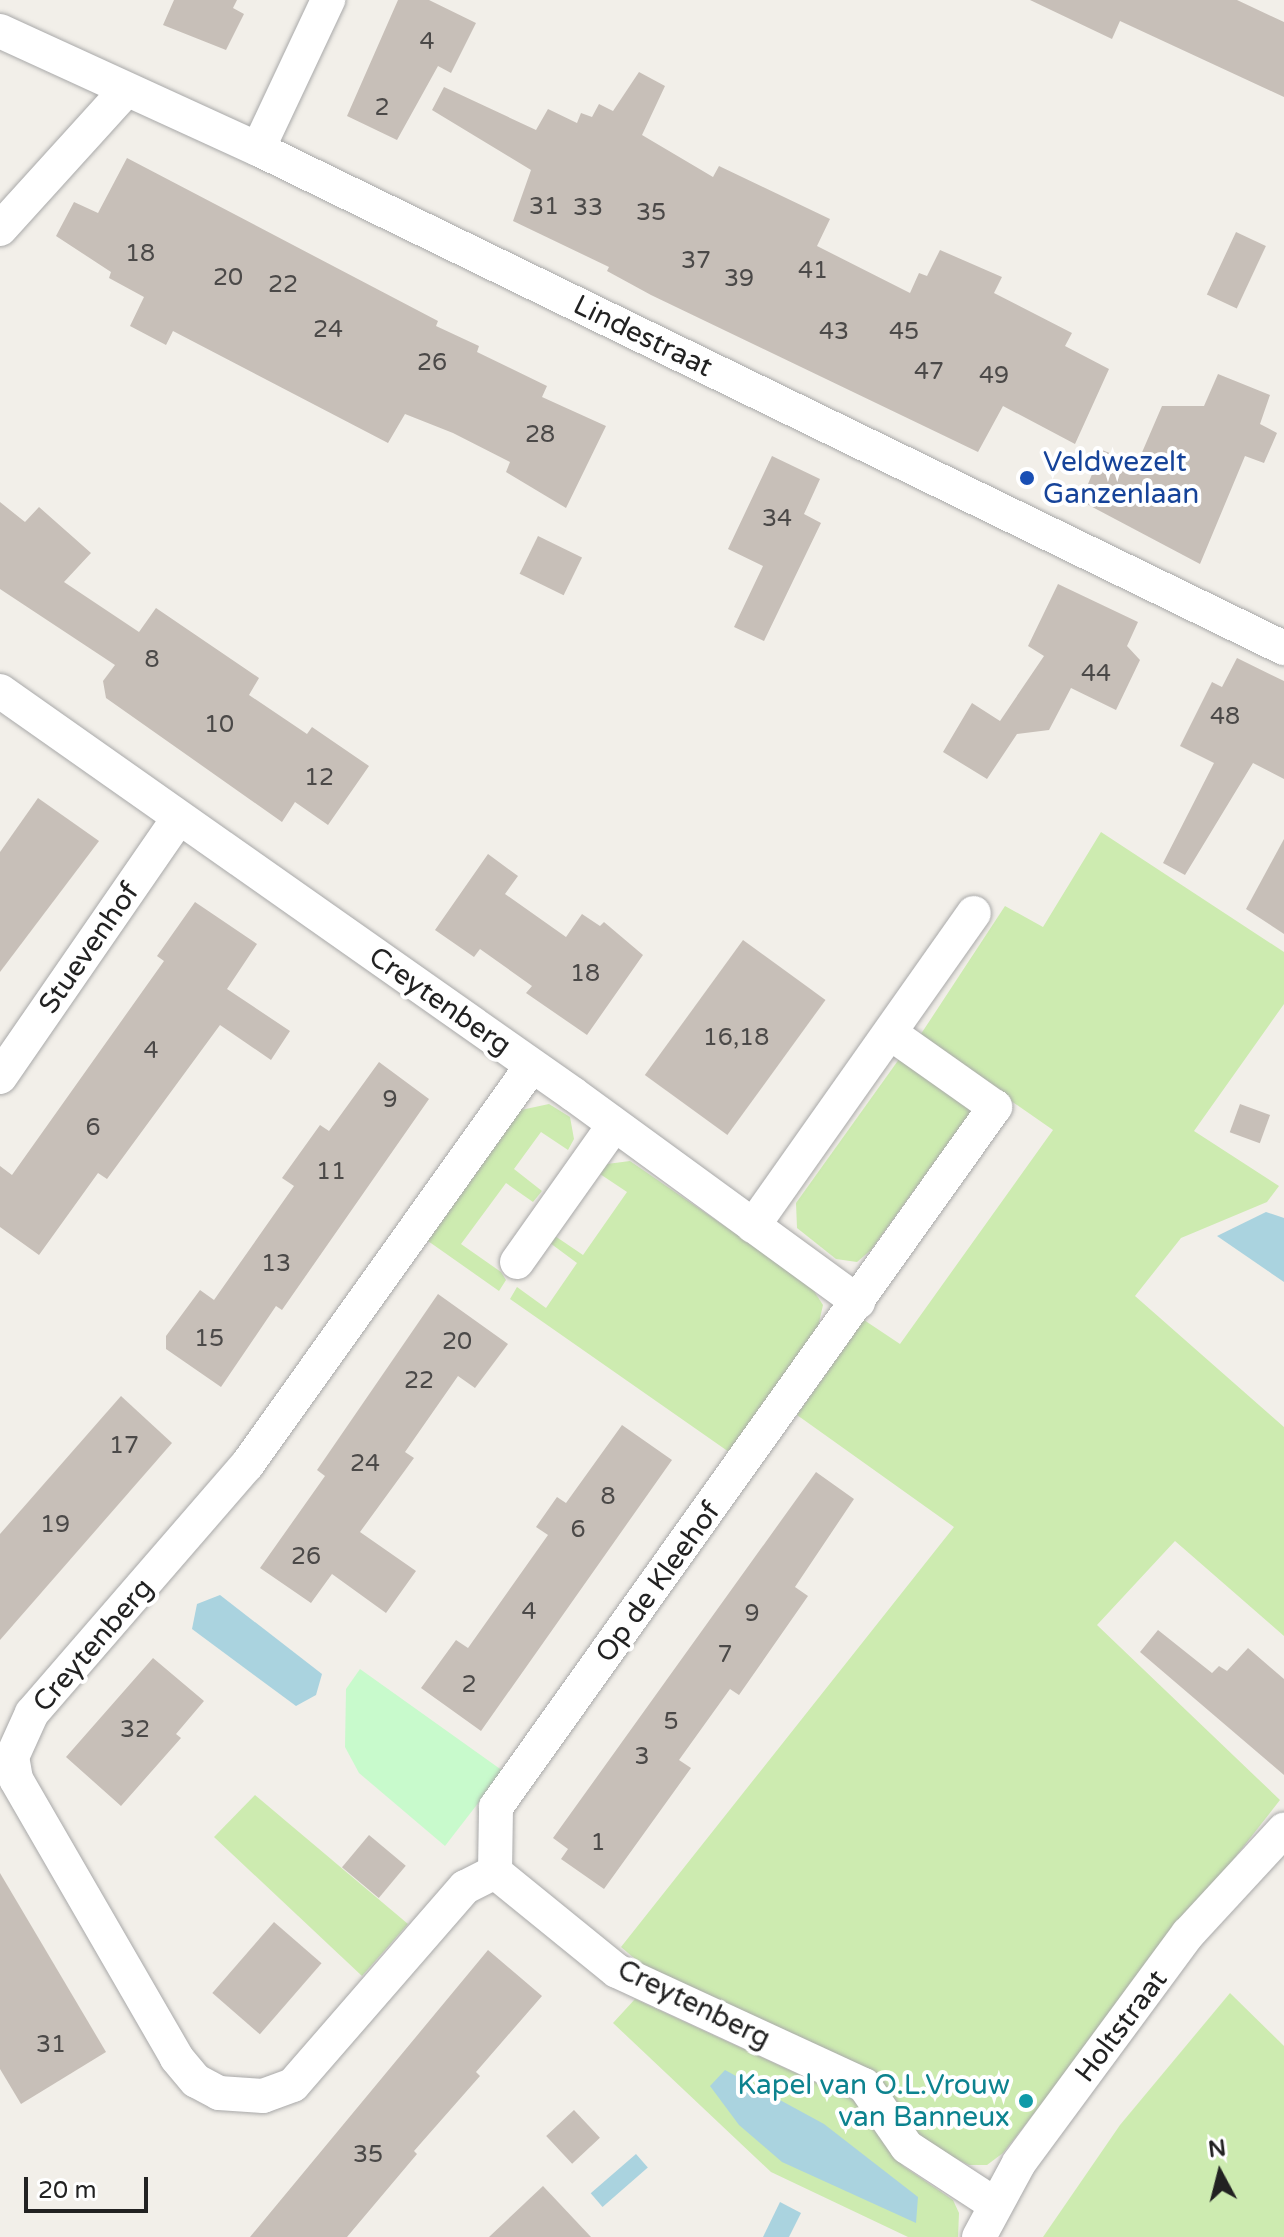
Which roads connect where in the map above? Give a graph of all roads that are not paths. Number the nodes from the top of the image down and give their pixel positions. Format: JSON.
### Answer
{"nodes":[{"id":1,"x":328,"y":0,"type":"edge"},
{"id":2,"x":0,"y":31,"type":"edge"},
{"id":3,"x":126,"y":90,"type":"junction"},
{"id":4,"x":258,"y":149,"type":"junction"},
{"id":5,"x":0,"y":229,"type":"edge"},
{"id":6,"x":1284,"y":648,"type":"edge"},
{"id":7,"x":0,"y":691,"type":"edge"},
{"id":8,"x":179,"y":818,"type":"junction"},
{"id":9,"x":974,"y":913,"type":"dead end"},
{"id":10,"x":890,"y":1033,"type":"junction"},
{"id":11,"x":532,"y":1066,"type":"junction"},
{"id":12,"x":0,"y":1077,"type":"edge"},
{"id":13,"x":614,"y":1125,"type":"junction"},
{"id":14,"x":753,"y":1226,"type":"junction"},
{"id":15,"x":517,"y":1262,"type":"dead end"},
{"id":16,"x":858,"y":1302,"type":"junction"},
{"id":17,"x":1284,"y":1830,"type":"edge"},
{"id":18,"x":495,"y":1872,"type":"junction"},
{"id":19,"x":996,"y":2205,"type":"junction"},
{"id":20,"x":979,"y":2237,"type":"edge"}],
"edges":[{"from":1,"to":4,"type":"street"},
{"from":2,"to":3,"type":"street","name":"Lindestraat"},
{"from":3,"to":4,"type":"street","name":"Lindestraat"},
{"from":3,"to":5,"type":"street"},
{"from":4,"to":6,"type":"street","name":"Lindestraat"},
{"from":7,"to":8,"type":"street","name":"Creytenberg"},
{"from":8,"to":11,"type":"street","name":"Creytenberg"},
{"from":8,"to":12,"type":"street","name":"Stuevenhof"},
{"from":9,"to":10,"type":"street"},
{"from":10,"to":14,"type":"street"},
{"from":10,"to":16,"type":"street","name":"Op de Kleehof"},
{"from":11,"to":13,"type":"street"},
{"from":11,"to":18,"type":"street","name":"Creytenberg"},
{"from":13,"to":14,"type":"street"},
{"from":13,"to":15,"type":"street"},
{"from":14,"to":16,"type":"street"},
{"from":16,"to":18,"type":"street","name":"Op de Kleehof"},
{"from":17,"to":19,"type":"street","name":"Holtstraat"},
{"from":18,"to":19,"type":"street","name":"Creytenberg"},
{"from":19,"to":20,"type":"street","name":"Holtstraat"}]}
